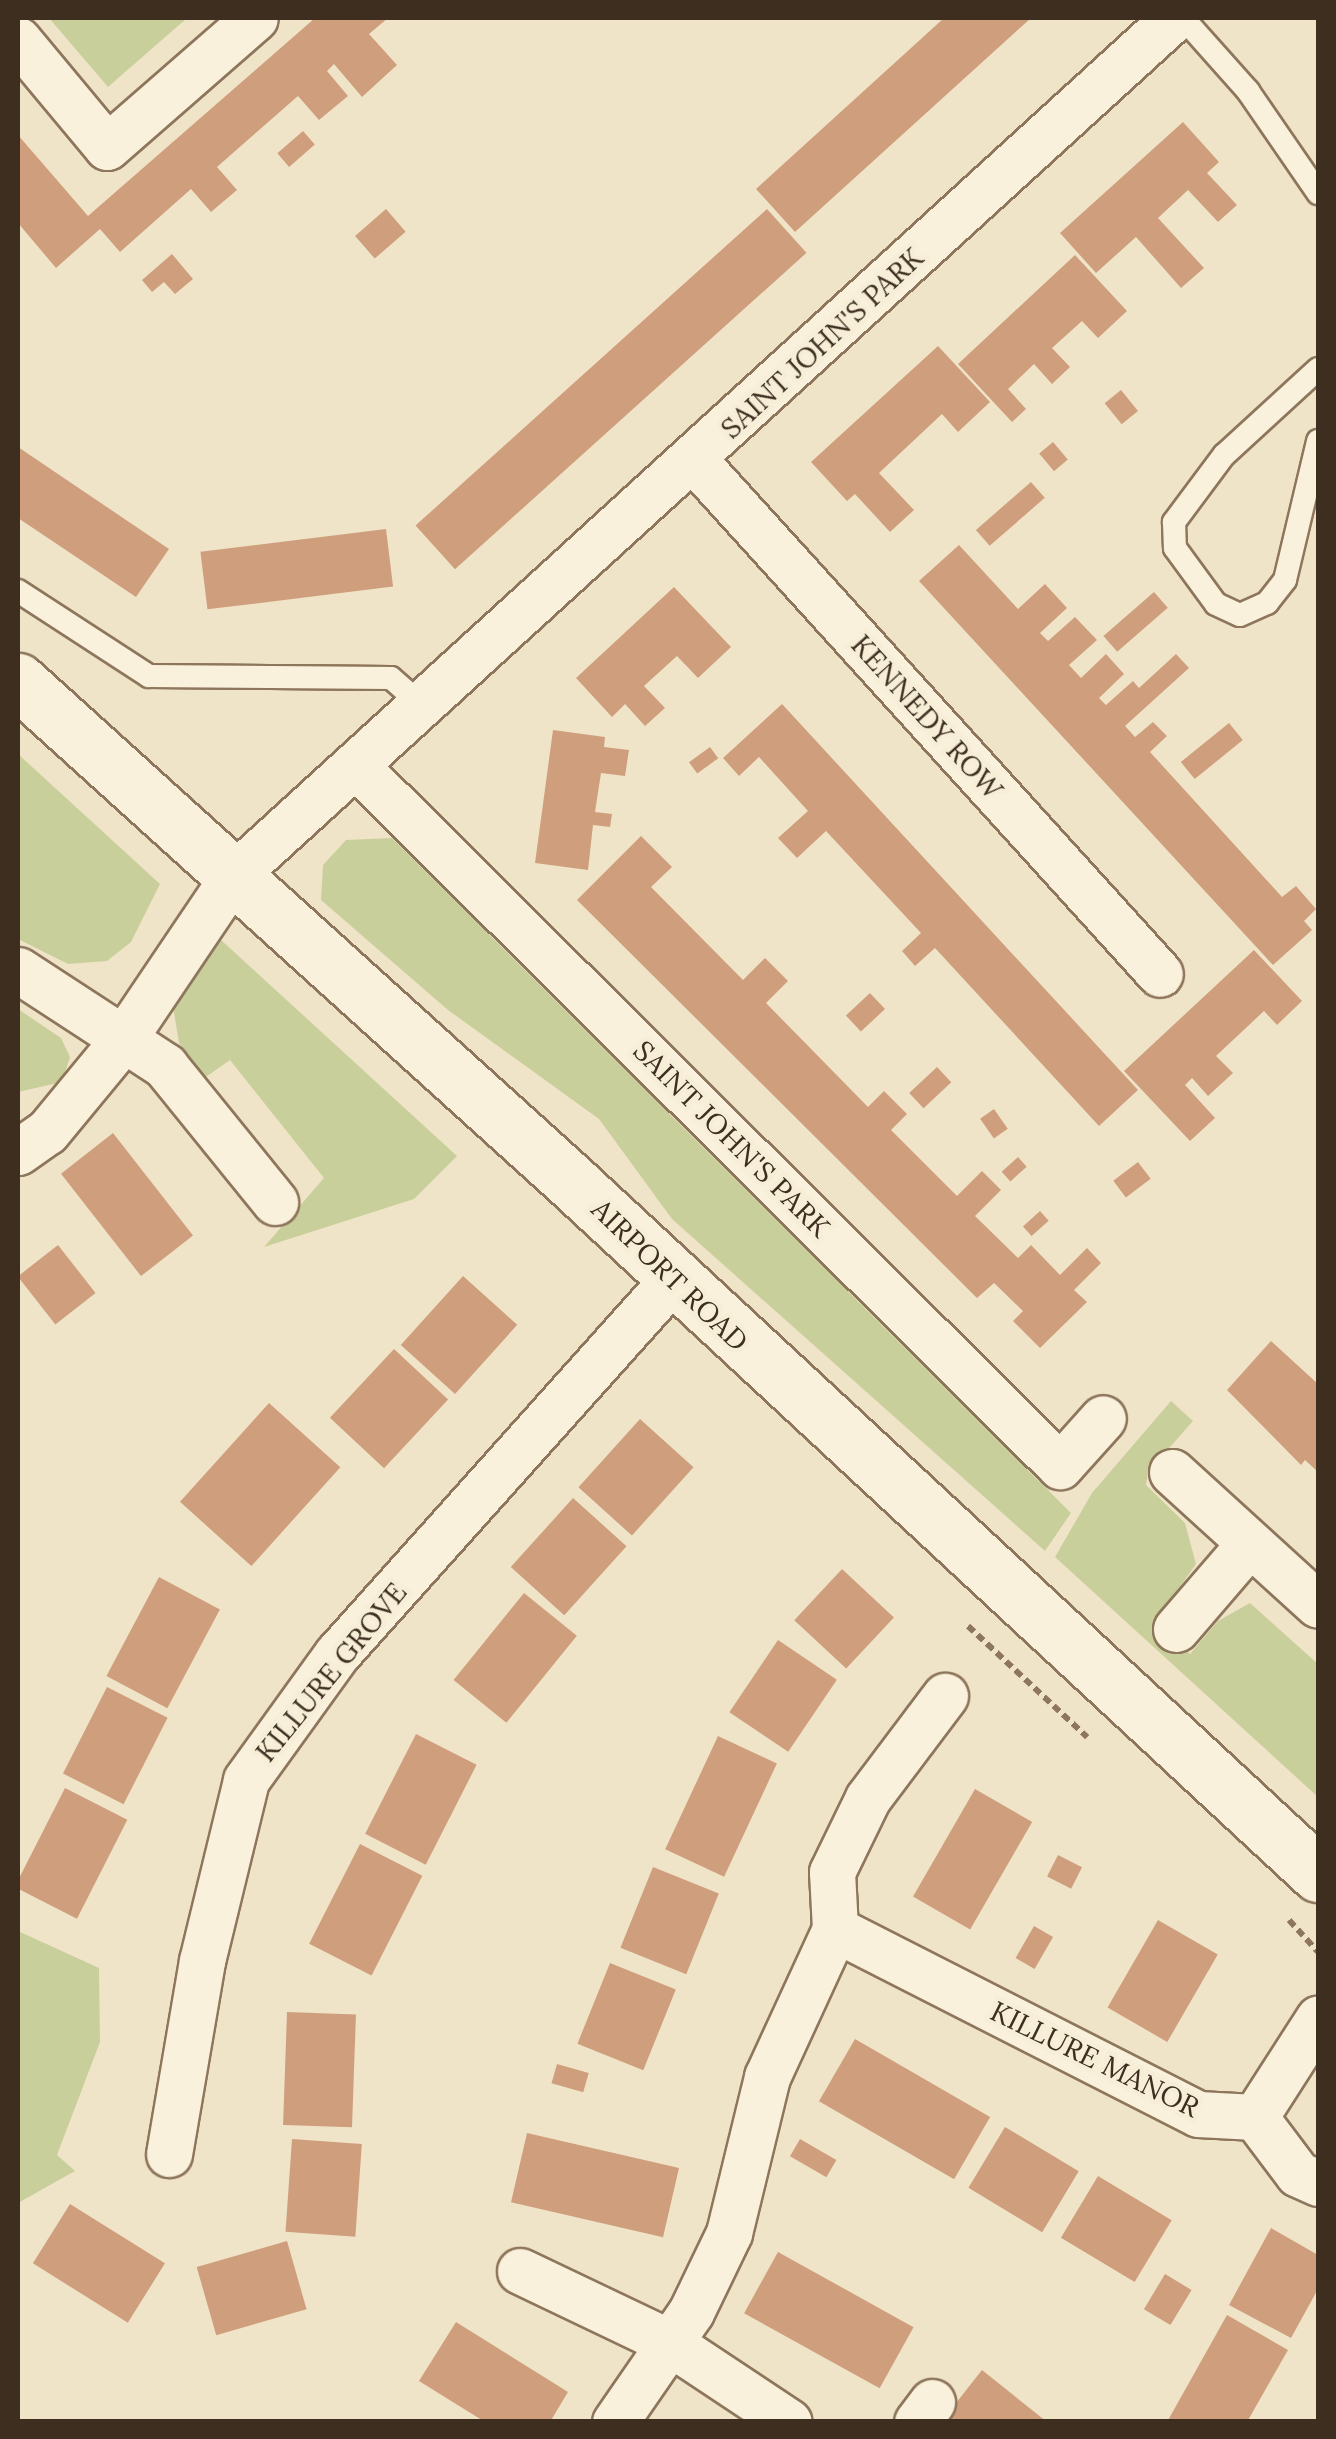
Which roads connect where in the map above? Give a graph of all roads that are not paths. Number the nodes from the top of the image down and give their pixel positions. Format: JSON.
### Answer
{"nodes":[{"id":1,"x":255,"y":18,"type":"edge"},
{"id":2,"x":1174,"y":18,"type":"edge"},
{"id":3,"x":1183,"y":18,"type":"edge"},
{"id":4,"x":18,"y":40,"type":"edge"},
{"id":5,"x":1318,"y":193,"type":"edge"},
{"id":6,"x":1318,"y":369,"type":"edge"},
{"id":7,"x":1318,"y":441,"type":"edge"},
{"id":8,"x":695,"y":461,"type":"junction"},
{"id":9,"x":18,"y":590,"type":"edge"},
{"id":10,"x":18,"y":681,"type":"edge"},
{"id":11,"x":424,"y":708,"type":"junction"},
{"id":12,"x":358,"y":768,"type":"junction"},
{"id":13,"x":234,"y":875,"type":"junction"},
{"id":14,"x":18,"y":970,"type":"edge"},
{"id":15,"x":1160,"y":974,"type":"dead end"},
{"id":16,"x":122,"y":1040,"type":"junction"},
{"id":17,"x":18,"y":1152,"type":"edge"},
{"id":18,"x":275,"y":1202,"type":"dead end"},
{"id":19,"x":672,"y":1280,"type":"junction"},
{"id":20,"x":1103,"y":1418,"type":"dead end"},
{"id":21,"x":1172,"y":1472,"type":"dead end"},
{"id":22,"x":1250,"y":1544,"type":"junction"},
{"id":23,"x":1318,"y":1605,"type":"edge"},
{"id":24,"x":1176,"y":1629,"type":"dead end"},
{"id":25,"x":945,"y":1696,"type":"dead end"},
{"id":26,"x":1318,"y":1874,"type":"edge"},
{"id":27,"x":835,"y":1928,"type":"junction"},
{"id":28,"x":1318,"y":2019,"type":"edge"},
{"id":29,"x":1255,"y":2118,"type":"junction"},
{"id":30,"x":169,"y":2154,"type":"dead end"},
{"id":31,"x":1318,"y":2183,"type":"edge"},
{"id":32,"x":520,"y":2272,"type":"dead end"},
{"id":33,"x":667,"y":2341,"type":"junction"},
{"id":34,"x":614,"y":2422,"type":"edge"},
{"id":35,"x":789,"y":2422,"type":"edge"}],
"edges":[{"from":1,"to":4,"type":"street"},
{"from":2,"to":8,"type":"street","name":"SAINT JOHN'S PARK"},
{"from":3,"to":5,"type":"lane"},
{"from":6,"to":7,"type":"lane"},
{"from":8,"to":11,"type":"street","name":"SAINT JOHN'S PARK"},
{"from":8,"to":15,"type":"street","name":"KENNEDY ROW"},
{"from":9,"to":11,"type":"lane"},
{"from":10,"to":13,"type":"main road","name":"AIRPORT ROAD"},
{"from":11,"to":12,"type":"street","name":"SAINT JOHN'S PARK"},
{"from":12,"to":13,"type":"street","name":"SAINT JOHN'S PARK"},
{"from":12,"to":20,"type":"street","name":"SAINT JOHN'S PARK"},
{"from":13,"to":16,"type":"street","name":"SAINT JOHN'S PARK"},
{"from":13,"to":19,"type":"main road","name":"AIRPORT ROAD"},
{"from":14,"to":16,"type":"street"},
{"from":16,"to":17,"type":"street","name":"SAINT JOHN'S PARK"},
{"from":16,"to":18,"type":"street"},
{"from":19,"to":26,"type":"main road","name":"AIRPORT ROAD"},
{"from":19,"to":30,"type":"street","name":"KILLURE GROVE"},
{"from":21,"to":22,"type":"street"},
{"from":22,"to":23,"type":"street"},
{"from":22,"to":24,"type":"street"},
{"from":25,"to":27,"type":"street"},
{"from":27,"to":29,"type":"street","name":"KILLURE MANOR"},
{"from":27,"to":33,"type":"street"},
{"from":28,"to":29,"type":"street"},
{"from":29,"to":31,"type":"street"},
{"from":32,"to":33,"type":"street"},
{"from":33,"to":34,"type":"street"},
{"from":33,"to":35,"type":"street"}]}
